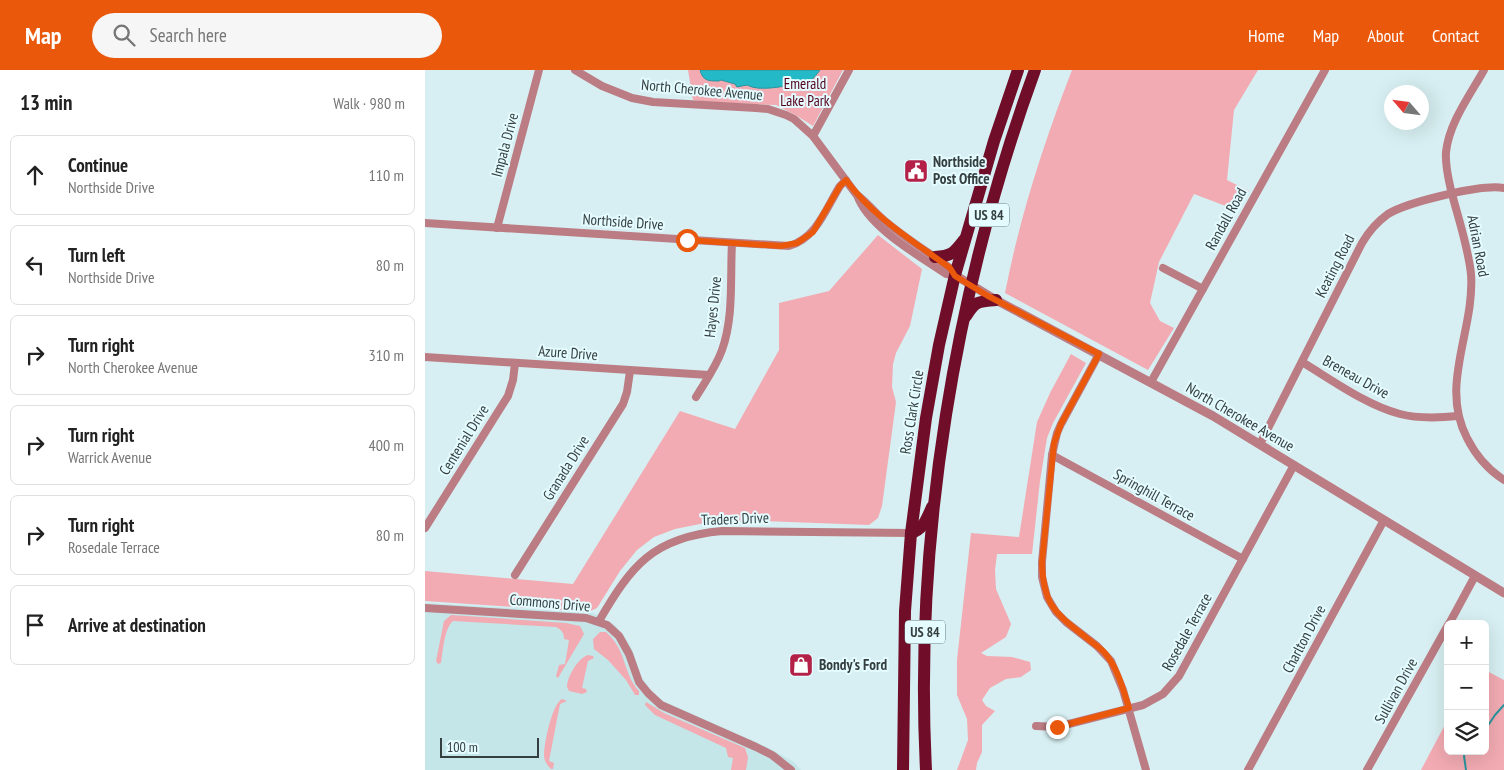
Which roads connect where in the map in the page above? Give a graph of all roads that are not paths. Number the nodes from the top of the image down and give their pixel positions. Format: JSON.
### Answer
{"nodes":[{"id":1,"x":539,"y":70,"type":"edge"},
{"id":2,"x":575,"y":70,"type":"edge"},
{"id":3,"x":849,"y":70,"type":"edge"},
{"id":4,"x":1325,"y":70,"type":"edge"},
{"id":5,"x":1484,"y":70,"type":"edge"},
{"id":6,"x":1017,"y":73,"type":"edge"},
{"id":7,"x":1033,"y":75,"type":"edge"},
{"id":8,"x":813,"y":136,"type":"junction"},
{"id":9,"x":846,"y":180,"type":"junction"},
{"id":10,"x":1504,"y":188,"type":"edge"},
{"id":11,"x":856,"y":194,"type":"junction"},
{"id":12,"x":1452,"y":194,"type":"junction"},
{"id":13,"x":425,"y":223,"type":"edge"},
{"id":14,"x":497,"y":228,"type":"junction"},
{"id":15,"x":967,"y":236,"type":"junction"},
{"id":16,"x":732,"y":243,"type":"junction"},
{"id":17,"x":935,"y":257,"type":"junction"},
{"id":18,"x":1163,"y":268,"type":"dead end"},
{"id":19,"x":955,"y":276,"type":"junction"},
{"id":20,"x":971,"y":286,"type":"junction"},
{"id":21,"x":1203,"y":289,"type":"junction"},
{"id":22,"x":996,"y":300,"type":"junction"},
{"id":23,"x":963,"y":320,"type":"junction"},
{"id":24,"x":1099,"y":354,"type":"junction"},
{"id":25,"x":425,"y":357,"type":"edge"},
{"id":26,"x":1302,"y":362,"type":"junction"},
{"id":27,"x":515,"y":363,"type":"junction"},
{"id":28,"x":630,"y":371,"type":"junction"},
{"id":29,"x":709,"y":375,"type":"junction"},
{"id":30,"x":1151,"y":382,"type":"junction"},
{"id":31,"x":931,"y":390,"type":"junction"},
{"id":32,"x":951,"y":393,"type":"junction"},
{"id":33,"x":696,"y":397,"type":"dead end"},
{"id":34,"x":1458,"y":416,"type":"junction"},
{"id":35,"x":1260,"y":444,"type":"junction"},
{"id":36,"x":1052,"y":455,"type":"junction"},
{"id":37,"x":1294,"y":465,"type":"junction"},
{"id":38,"x":1504,"y":480,"type":"edge"},
{"id":39,"x":936,"y":500,"type":"junction"},
{"id":40,"x":1384,"y":520,"type":"junction"},
{"id":41,"x":425,"y":528,"type":"edge"},
{"id":42,"x":911,"y":533,"type":"junction"},
{"id":43,"x":1243,"y":559,"type":"junction"},
{"id":44,"x":515,"y":575,"type":"dead end"},
{"id":45,"x":1475,"y":576,"type":"junction"},
{"id":46,"x":1504,"y":594,"type":"edge"},
{"id":47,"x":425,"y":608,"type":"edge"},
{"id":48,"x":1451,"y":620,"type":"edge"},
{"id":49,"x":599,"y":621,"type":"junction"},
{"id":50,"x":1444,"y":632,"type":"edge"},
{"id":51,"x":924,"y":661,"type":"junction"},
{"id":52,"x":904,"y":663,"type":"junction"},
{"id":53,"x":1129,"y":708,"type":"junction"},
{"id":54,"x":1036,"y":726,"type":"dead end"},
{"id":55,"x":791,"y":770,"type":"edge"},
{"id":56,"x":903,"y":770,"type":"edge"},
{"id":57,"x":926,"y":770,"type":"edge"},
{"id":58,"x":1145,"y":770,"type":"edge"},
{"id":59,"x":1247,"y":770,"type":"edge"},
{"id":60,"x":1367,"y":770,"type":"edge"}],
"edges":[{"from":1,"to":14,"type":"street","name":"Impala Drive"},
{"from":2,"to":8,"type":"street","name":"North Cherokee Avenue"},
{"from":3,"to":8,"type":"street"},
{"from":4,"to":21,"type":"street","name":"Randall Road"},
{"from":5,"to":12,"type":"street","name":"Adrian Road"},
{"from":6,"to":7,"type":"highway"},
{"from":6,"to":15,"type":"highway","name":"Ross Clark Circle","number":"US 84"},
{"from":7,"to":20,"type":"highway","number":"US 84"},
{"from":8,"to":9,"type":"street","name":"North Cherokee Avenue"},
{"from":9,"to":11,"type":"street","name":"North Cherokee Avenue"},
{"from":9,"to":16,"type":"street","name":"Northside Drive"},
{"from":10,"to":12,"type":"street","name":"Keating Road"},
{"from":11,"to":17,"type":"street","name":"North Cherokee Avenue"},
{"from":11,"to":19,"type":"street","name":"North Cherokee Avenue"},
{"from":12,"to":26,"type":"street","name":"Keating Road"},
{"from":12,"to":34,"type":"street","name":"Adrian Road"},
{"from":13,"to":14,"type":"street","name":"Northside Drive"},
{"from":14,"to":16,"type":"street","name":"Northside Drive"},
{"from":15,"to":17,"type":"highway"},
{"from":15,"to":19,"type":"highway","name":"Ross Clark Circle","number":"US 84"},
{"from":16,"to":29,"type":"street","name":"Hayes Drive"},
{"from":17,"to":19,"type":"street","name":"North Cherokee Avenue"},
{"from":18,"to":21,"type":"street"},
{"from":19,"to":20,"type":"street","name":"North Cherokee Avenue"},
{"from":19,"to":31,"type":"highway","name":"Ross Clark Circle","number":"US 84"},
{"from":20,"to":22,"type":"street","name":"North Cherokee Avenue"},
{"from":20,"to":23,"type":"highway","number":"US 84"},
{"from":21,"to":30,"type":"street","name":"Randall Road"},
{"from":22,"to":23,"type":"highway"},
{"from":22,"to":24,"type":"street","name":"North Cherokee Avenue"},
{"from":23,"to":32,"type":"highway","number":"US 84"},
{"from":24,"to":30,"type":"street","name":"North Cherokee Avenue"},
{"from":24,"to":36,"type":"street"},
{"from":25,"to":27,"type":"street","name":"Azure Drive"},
{"from":26,"to":34,"type":"street","name":"Breneau Drive"},
{"from":26,"to":35,"type":"street","name":"Keating Road"},
{"from":27,"to":28,"type":"street","name":"Azure Drive"},
{"from":27,"to":41,"type":"street","name":"Centenial Drive"},
{"from":28,"to":29,"type":"street","name":"Azure Drive"},
{"from":28,"to":44,"type":"street","name":"Granada Drive"},
{"from":29,"to":33,"type":"street","name":"Hayes Drive"},
{"from":30,"to":35,"type":"street","name":"North Cherokee Avenue"},
{"from":31,"to":32,"type":"highway"},
{"from":31,"to":42,"type":"highway","name":"Ross Clark Circle","number":"US 84"},
{"from":32,"to":39,"type":"highway","number":"US 84"},
{"from":34,"to":38,"type":"street","name":"Adrian Road"},
{"from":35,"to":37,"type":"street","name":"North Cherokee Avenue"},
{"from":36,"to":43,"type":"street","name":"Springhill Terrace"},
{"from":36,"to":53,"type":"street"},
{"from":37,"to":40,"type":"street","name":"North Cherokee Avenue"},
{"from":37,"to":43,"type":"street","name":"Rosedale Terrace"},
{"from":39,"to":42,"type":"highway"},
{"from":39,"to":51,"type":"highway","number":"US 84"},
{"from":40,"to":45,"type":"street","name":"North Cherokee Avenue"},
{"from":40,"to":59,"type":"street","name":"Charlton Drive"},
{"from":42,"to":49,"type":"street","name":"Traders Drive"},
{"from":42,"to":52,"type":"highway","name":"Ross Clark Circle","number":"US 84"},
{"from":43,"to":53,"type":"street","name":"Rosedale Terrace"},
{"from":45,"to":46,"type":"street","name":"North Cherokee Avenue"},
{"from":45,"to":48,"type":"street","name":"Sullivan Drive"},
{"from":47,"to":49,"type":"street","name":"Commons Drive"},
{"from":49,"to":55,"type":"street","name":"Commons Drive"},
{"from":50,"to":60,"type":"street","name":"Sullivan Drive"},
{"from":51,"to":52,"type":"highway"},
{"from":51,"to":57,"type":"highway","number":"US 84"},
{"from":52,"to":56,"type":"highway","name":"Ross Clark Circle","number":"US 84"},
{"from":53,"to":54,"type":"street","name":"Rosedale Terrace"},
{"from":53,"to":58,"type":"street"}]}
